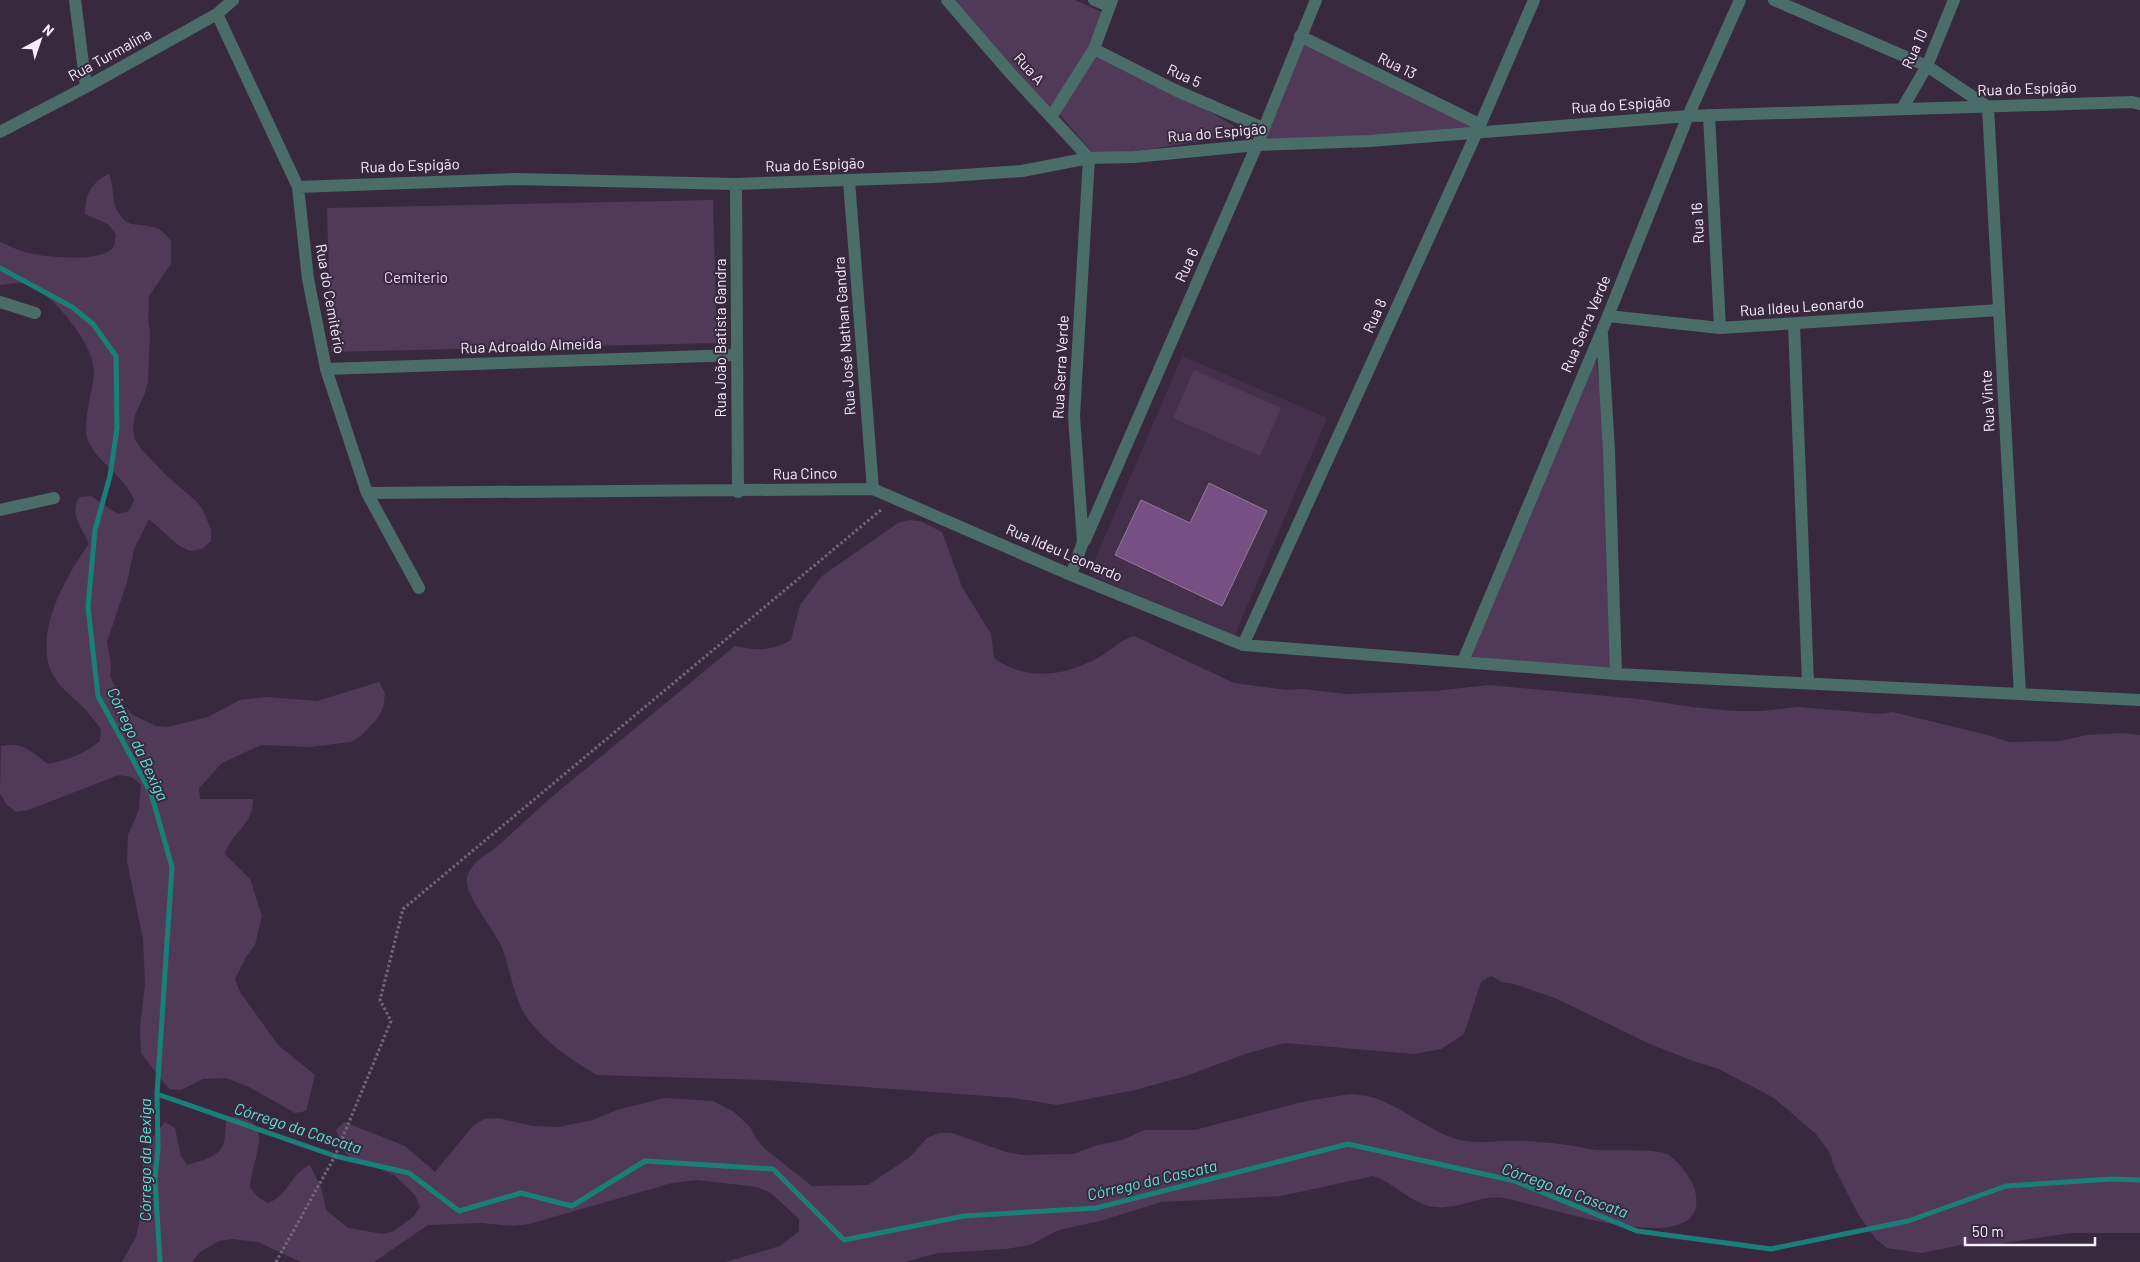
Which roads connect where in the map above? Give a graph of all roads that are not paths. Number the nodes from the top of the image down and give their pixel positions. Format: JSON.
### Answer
{"nodes":[{"id":1,"x":75,"y":0,"type":"edge"},
{"id":2,"x":233,"y":0,"type":"edge"},
{"id":3,"x":947,"y":0,"type":"edge"},
{"id":4,"x":1094,"y":0,"type":"edge"},
{"id":5,"x":1316,"y":0,"type":"edge"},
{"id":6,"x":1534,"y":0,"type":"edge"},
{"id":7,"x":1740,"y":0,"type":"edge"},
{"id":8,"x":1774,"y":0,"type":"edge"},
{"id":9,"x":1954,"y":0,"type":"edge"},
{"id":10,"x":1110,"y":3,"type":"edge"},
{"id":11,"x":217,"y":14,"type":"junction"},
{"id":12,"x":1300,"y":36,"type":"junction"},
{"id":13,"x":1094,"y":49,"type":"junction"},
{"id":14,"x":1927,"y":66,"type":"junction"},
{"id":15,"x":86,"y":87,"type":"junction"},
{"id":16,"x":2140,"y":104,"type":"edge"},
{"id":17,"x":1988,"y":106,"type":"junction"},
{"id":18,"x":1902,"y":109,"type":"junction"},
{"id":19,"x":1709,"y":115,"type":"junction"},
{"id":20,"x":1688,"y":116,"type":"junction"},
{"id":21,"x":1051,"y":117,"type":"junction"},
{"id":22,"x":1263,"y":128,"type":"junction"},
{"id":23,"x":1478,"y":128,"type":"junction"},
{"id":24,"x":0,"y":132,"type":"edge"},
{"id":25,"x":1257,"y":145,"type":"junction"},
{"id":26,"x":1089,"y":158,"type":"junction"},
{"id":27,"x":849,"y":181,"type":"junction"},
{"id":28,"x":736,"y":184,"type":"junction"},
{"id":29,"x":298,"y":187,"type":"junction"},
{"id":30,"x":0,"y":302,"type":"edge"},
{"id":31,"x":1999,"y":310,"type":"junction"},
{"id":32,"x":35,"y":313,"type":"dead end"},
{"id":33,"x":1608,"y":316,"type":"junction"},
{"id":34,"x":1794,"y":324,"type":"junction"},
{"id":35,"x":1720,"y":328,"type":"junction"},
{"id":36,"x":1601,"y":332,"type":"junction"},
{"id":37,"x":738,"y":355,"type":"junction"},
{"id":38,"x":326,"y":369,"type":"junction"},
{"id":39,"x":873,"y":490,"type":"junction"},
{"id":40,"x":738,"y":492,"type":"junction"},
{"id":41,"x":367,"y":493,"type":"junction"},
{"id":42,"x":54,"y":498,"type":"dead end"},
{"id":43,"x":0,"y":510,"type":"edge"},
{"id":44,"x":1084,"y":542,"type":"junction"},
{"id":45,"x":1071,"y":574,"type":"junction"},
{"id":46,"x":419,"y":588,"type":"dead end"},
{"id":47,"x":1243,"y":645,"type":"junction"},
{"id":48,"x":1463,"y":661,"type":"junction"},
{"id":49,"x":1616,"y":674,"type":"junction"},
{"id":50,"x":1808,"y":684,"type":"junction"},
{"id":51,"x":2020,"y":694,"type":"junction"},
{"id":52,"x":2140,"y":700,"type":"edge"}],
"edges":[{"from":1,"to":15,"type":"street"},
{"from":2,"to":11,"type":"street","name":"Rua Turmalina"},
{"from":3,"to":21,"type":"street","name":"Rua A"},
{"from":4,"to":10,"type":"street"},
{"from":5,"to":12,"type":"street","name":"Rua 6"},
{"from":6,"to":23,"type":"street","name":"Rua 8"},
{"from":7,"to":20,"type":"street","name":"Rua Serra Verde"},
{"from":8,"to":14,"type":"street"},
{"from":9,"to":14,"type":"street","name":"Rua 10"},
{"from":10,"to":13,"type":"street"},
{"from":11,"to":15,"type":"street","name":"Rua Turmalina"},
{"from":11,"to":29,"type":"street","name":"Rua do Cemitério"},
{"from":12,"to":22,"type":"street","name":"Rua 6"},
{"from":12,"to":23,"type":"street","name":"Rua 13"},
{"from":13,"to":21,"type":"street"},
{"from":13,"to":22,"type":"street","name":"Rua 5"},
{"from":14,"to":17,"type":"street"},
{"from":14,"to":18,"type":"street","name":"Rua 10"},
{"from":15,"to":24,"type":"street","name":"Rua Turmalina"},
{"from":16,"to":17,"type":"street","name":"Rua do Espigão"},
{"from":17,"to":18,"type":"street","name":"Rua do Espigão"},
{"from":17,"to":31,"type":"street","name":"Rua Vinte"},
{"from":18,"to":19,"type":"street","name":"Rua do Espigão"},
{"from":19,"to":20,"type":"street","name":"Rua do Espigão"},
{"from":19,"to":35,"type":"street","name":"Rua 16"},
{"from":20,"to":23,"type":"street","name":"Rua do Espigão"},
{"from":20,"to":33,"type":"street","name":"Rua Serra Verde"},
{"from":21,"to":26,"type":"street","name":"Rua A"},
{"from":22,"to":25,"type":"street","name":"Rua 6"},
{"from":23,"to":25,"type":"street","name":"Rua do Espigão"},
{"from":23,"to":47,"type":"street","name":"Rua 8"},
{"from":25,"to":26,"type":"street","name":"Rua do Espigão"},
{"from":25,"to":44,"type":"street","name":"Rua 6"},
{"from":26,"to":27,"type":"street","name":"Rua do Espigão"},
{"from":26,"to":44,"type":"street","name":"Rua Serra Verde"},
{"from":27,"to":28,"type":"street","name":"Rua do Espigão"},
{"from":27,"to":39,"type":"street","name":"Rua José Nathan Gandra"},
{"from":28,"to":29,"type":"street","name":"Rua do Espigão"},
{"from":28,"to":37,"type":"street","name":"Rua João Batista Gandra"},
{"from":29,"to":38,"type":"street","name":"Rua do Cemitério"},
{"from":30,"to":32,"type":"street"},
{"from":31,"to":34,"type":"street","name":"Rua Ildeu Leonardo"},
{"from":31,"to":51,"type":"street","name":"Rua Vinte"},
{"from":33,"to":35,"type":"street","name":"Rua Ildeu Leonardo"},
{"from":33,"to":36,"type":"street","name":"Rua Serra Verde"},
{"from":34,"to":35,"type":"street","name":"Rua Ildeu Leonardo"},
{"from":34,"to":50,"type":"street"},
{"from":36,"to":48,"type":"street","name":"Rua Serra Verde"},
{"from":36,"to":49,"type":"street"},
{"from":37,"to":38,"type":"street","name":"Rua Adroaldo Almeida"},
{"from":37,"to":40,"type":"street","name":"Rua João Batista Gandra"},
{"from":38,"to":41,"type":"street","name":"Rua do Cemitério"},
{"from":39,"to":40,"type":"street","name":"Rua Cinco"},
{"from":39,"to":45,"type":"street","name":"Rua Ildeu Leonardo"},
{"from":40,"to":41,"type":"street","name":"Rua Cinco"},
{"from":41,"to":46,"type":"street","name":"Rua do Cemitério"},
{"from":42,"to":43,"type":"street"},
{"from":44,"to":45,"type":"street","name":"Rua Serra Verde"},
{"from":45,"to":47,"type":"street","name":"Rua Ildeu Leonardo"},
{"from":47,"to":48,"type":"street","name":"Rua Ildeu Leonardo"},
{"from":48,"to":49,"type":"street","name":"Rua Ildeu Leonardo"},
{"from":49,"to":50,"type":"street","name":"Rua Ildeu Leonardo"},
{"from":50,"to":51,"type":"street","name":"Rua Ildeu Leonardo"},
{"from":51,"to":52,"type":"street","name":"Rua Ildeu Leonardo"}]}
